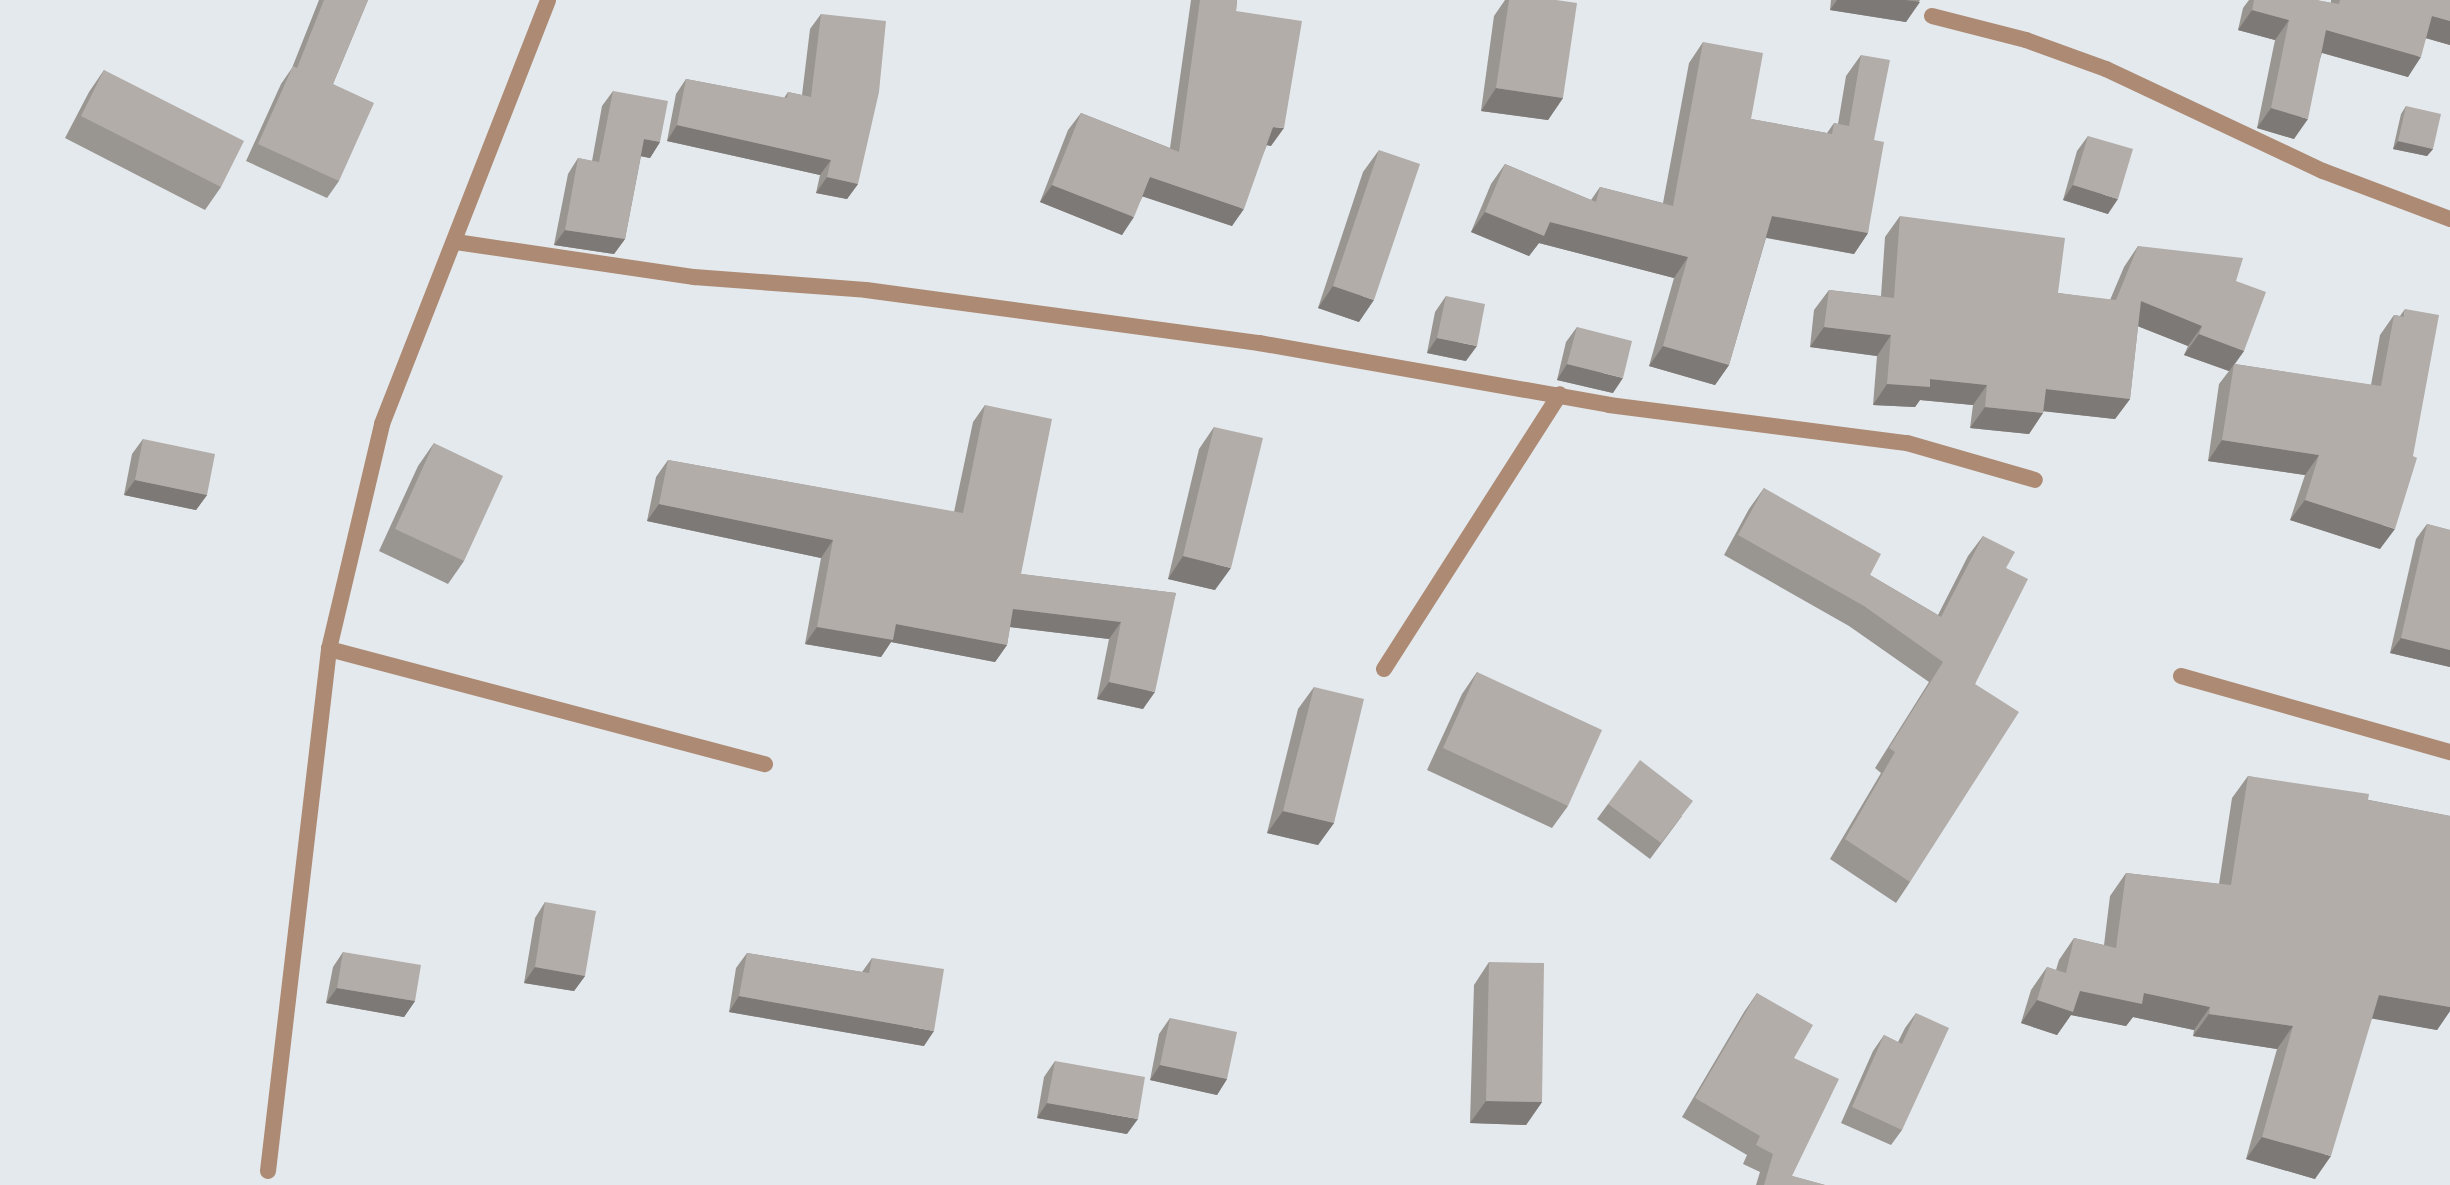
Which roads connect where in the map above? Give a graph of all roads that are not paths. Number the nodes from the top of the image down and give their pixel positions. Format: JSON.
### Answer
{"nodes":[{"id":1,"x":548,"y":0,"type":"edge"},
{"id":2,"x":1932,"y":16,"type":"dead end"},
{"id":3,"x":2450,"y":219,"type":"edge"},
{"id":4,"x":456,"y":242,"type":"junction"},
{"id":5,"x":1560,"y":394,"type":"junction"},
{"id":6,"x":2035,"y":480,"type":"dead end"},
{"id":7,"x":329,"y":649,"type":"junction"},
{"id":8,"x":1384,"y":669,"type":"dead end"},
{"id":9,"x":2181,"y":676,"type":"dead end"},
{"id":10,"x":2450,"y":752,"type":"edge"},
{"id":11,"x":765,"y":764,"type":"dead end"},
{"id":12,"x":268,"y":1171,"type":"dead end"}],
"edges":[{"from":1,"to":4,"type":"street"},
{"from":2,"to":3,"type":"street"},
{"from":4,"to":5,"type":"street"},
{"from":4,"to":7,"type":"street"},
{"from":5,"to":6,"type":"street"},
{"from":5,"to":8,"type":"street"},
{"from":7,"to":11,"type":"street"},
{"from":7,"to":12,"type":"street"},
{"from":9,"to":10,"type":"street"}]}
